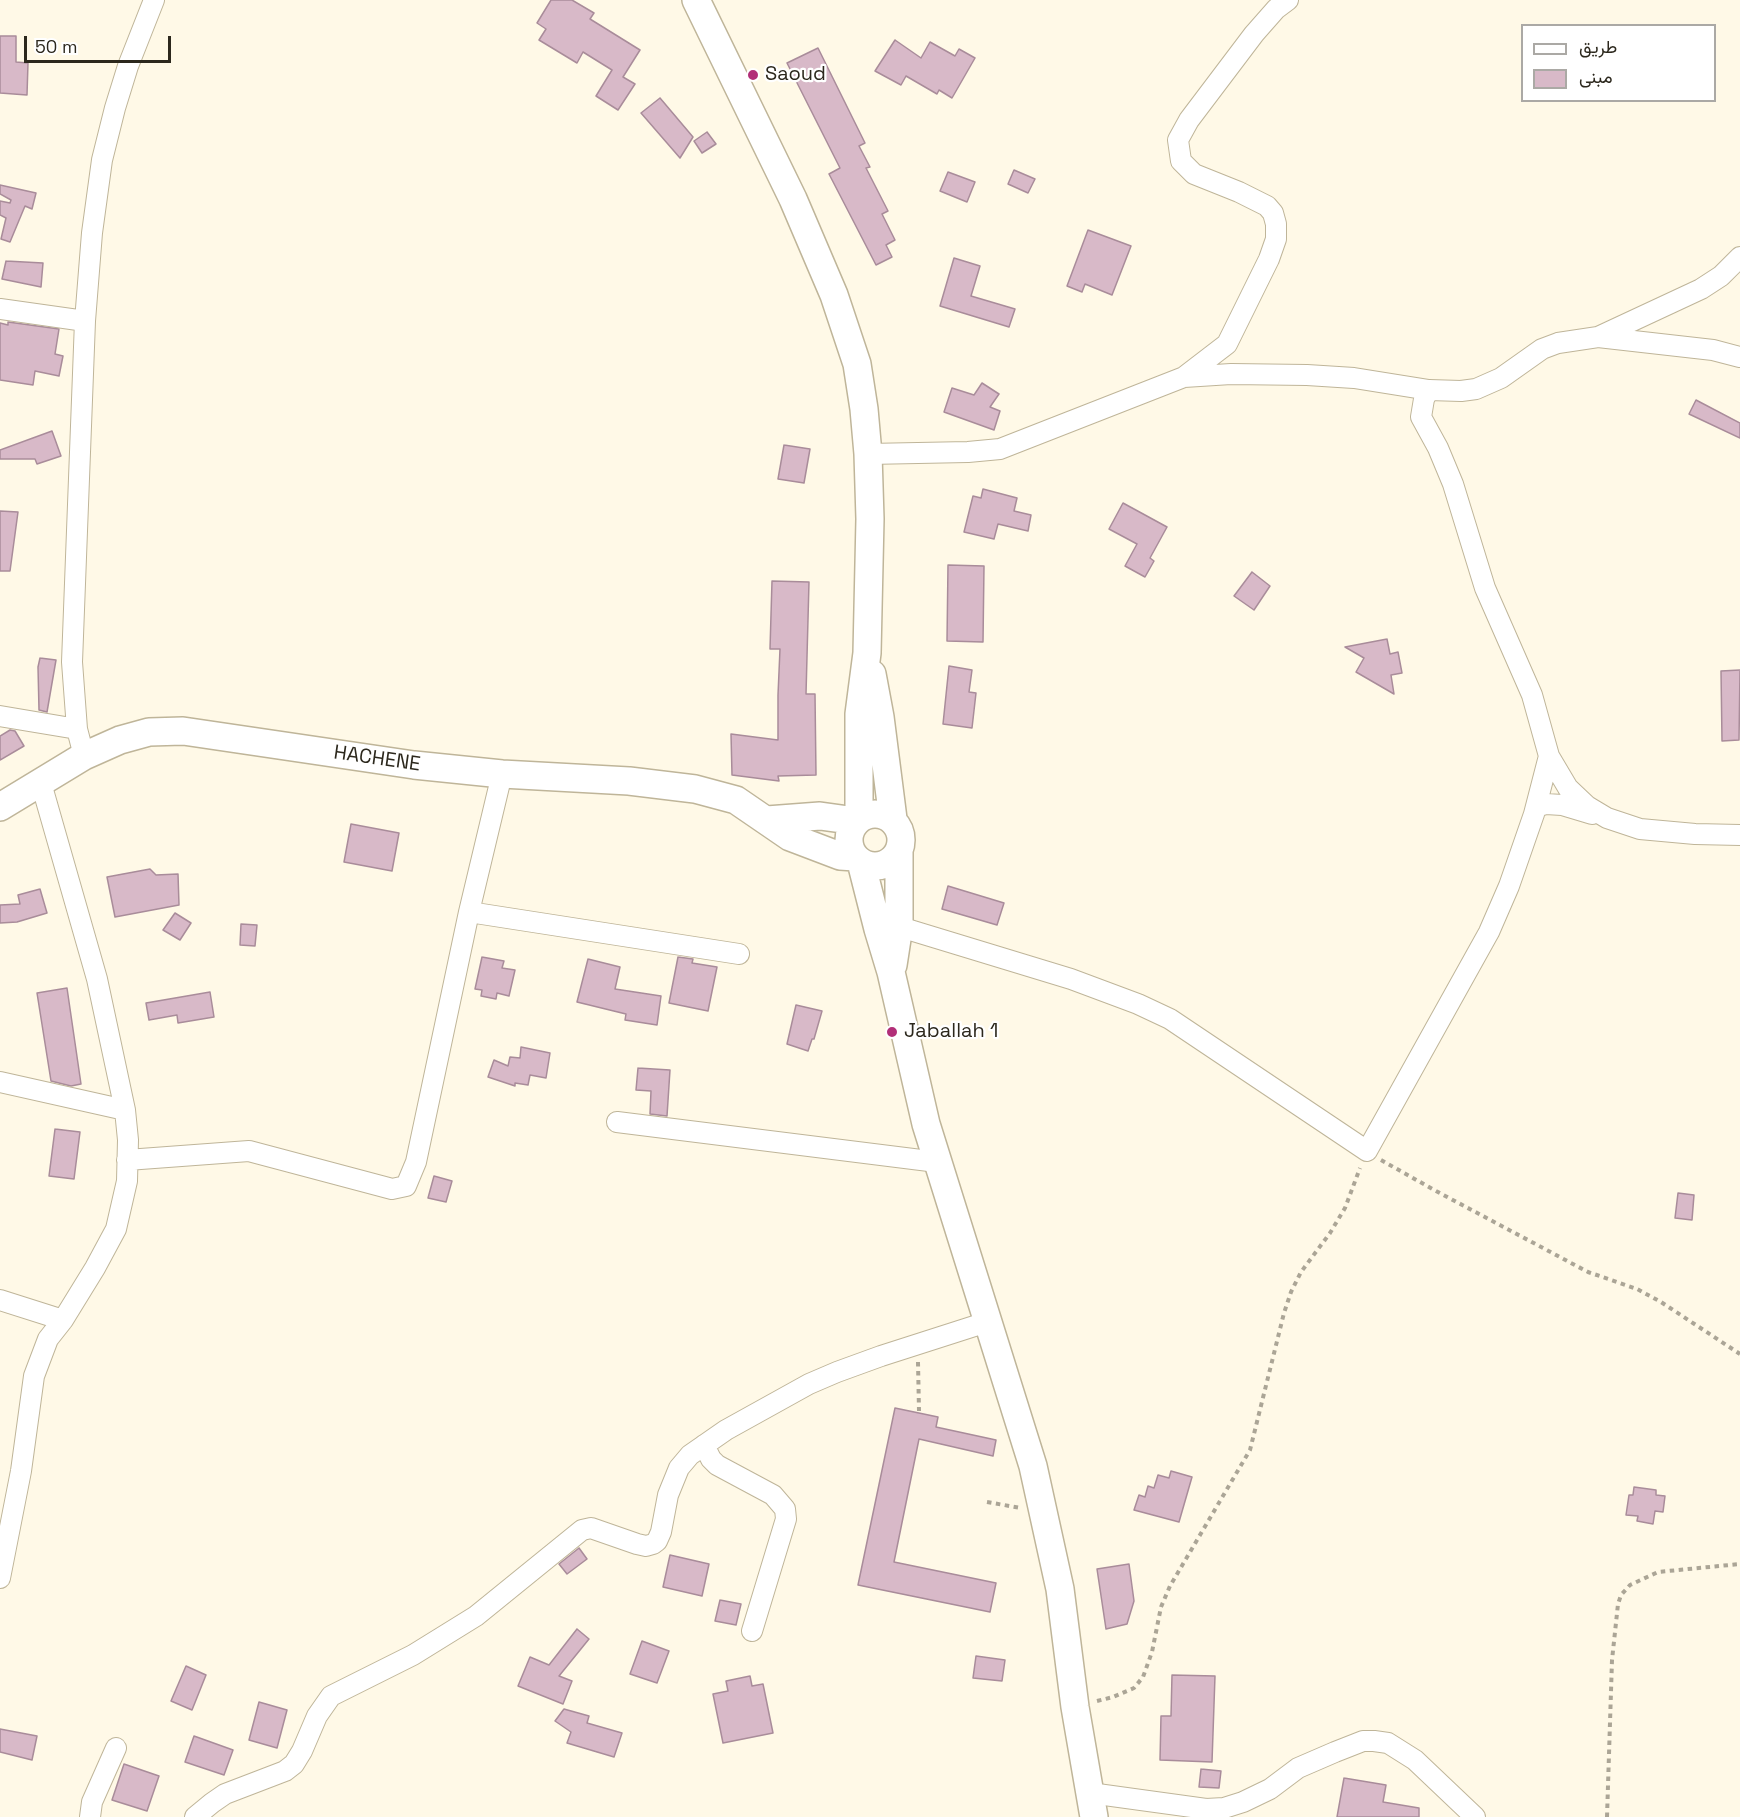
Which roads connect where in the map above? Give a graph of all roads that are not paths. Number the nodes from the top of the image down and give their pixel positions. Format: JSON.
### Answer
{"nodes":[{"id":1,"x":154,"y":0,"type":"edge"},
{"id":2,"x":696,"y":0,"type":"edge"},
{"id":3,"x":1288,"y":0,"type":"edge"},
{"id":4,"x":1740,"y":257,"type":"edge"},
{"id":5,"x":0,"y":309,"type":"edge"},
{"id":6,"x":85,"y":321,"type":"junction"},
{"id":7,"x":1598,"y":337,"type":"junction"},
{"id":8,"x":1740,"y":357,"type":"edge"},
{"id":9,"x":1184,"y":377,"type":"junction"},
{"id":10,"x":1381,"y":382,"type":"junction"},
{"id":11,"x":1429,"y":390,"type":"junction"},
{"id":12,"x":1421,"y":417,"type":"junction"},
{"id":13,"x":868,"y":454,"type":"junction"},
{"id":14,"x":867,"y":652,"type":"junction"},
{"id":15,"x":0,"y":716,"type":"edge"},
{"id":16,"x":77,"y":729,"type":"junction"},
{"id":17,"x":84,"y":756,"type":"junction"},
{"id":18,"x":1549,"y":756,"type":"junction"},
{"id":19,"x":502,"y":774,"type":"junction"},
{"id":20,"x":41,"y":783,"type":"junction"},
{"id":21,"x":0,"y":807,"type":"edge"},
{"id":22,"x":1536,"y":807,"type":"junction"},
{"id":23,"x":1607,"y":818,"type":"junction"},
{"id":24,"x":893,"y":819,"type":"junction"},
{"id":25,"x":767,"y":820,"type":"junction"},
{"id":26,"x":858,"y":820,"type":"junction"},
{"id":27,"x":1740,"y":835,"type":"edge"},
{"id":28,"x":899,"y":851,"type":"junction"},
{"id":29,"x":858,"y":860,"type":"junction"},
{"id":30,"x":469,"y":912,"type":"junction"},
{"id":31,"x":887,"y":923,"type":"junction"},
{"id":32,"x":739,"y":954,"type":"dead end"},
{"id":33,"x":0,"y":1082,"type":"edge"},
{"id":34,"x":125,"y":1110,"type":"junction"},
{"id":35,"x":617,"y":1122,"type":"dead end"},
{"id":36,"x":127,"y":1160,"type":"junction"},
{"id":37,"x":937,"y":1162,"type":"junction"},
{"id":38,"x":0,"y":1300,"type":"edge"},
{"id":39,"x":63,"y":1320,"type":"junction"},
{"id":40,"x":987,"y":1322,"type":"junction"},
{"id":41,"x":704,"y":1445,"type":"junction"},
{"id":42,"x":0,"y":1578,"type":"edge"},
{"id":43,"x":752,"y":1631,"type":"dead end"},
{"id":44,"x":116,"y":1748,"type":"dead end"},
{"id":45,"x":1092,"y":1805,"type":"edge"},
{"id":46,"x":93,"y":1816,"type":"edge"},
{"id":47,"x":195,"y":1817,"type":"edge"},
{"id":48,"x":1475,"y":1817,"type":"edge"}],
"edges":[{"from":1,"to":6,"type":"street"},
{"from":2,"to":13,"type":"main road"},
{"from":3,"to":9,"type":"street"},
{"from":4,"to":7,"type":"street"},
{"from":5,"to":6,"type":"street"},
{"from":6,"to":16,"type":"street"},
{"from":7,"to":8,"type":"street"},
{"from":7,"to":11,"type":"street"},
{"from":9,"to":10,"type":"street"},
{"from":9,"to":13,"type":"street"},
{"from":10,"to":11,"type":"street"},
{"from":10,"to":12,"type":"street"},
{"from":11,"to":12,"type":"street"},
{"from":12,"to":18,"type":"street"},
{"from":13,"to":14,"type":"main road"},
{"from":14,"to":24,"type":"main road"},
{"from":14,"to":26,"type":"main road"},
{"from":15,"to":16,"type":"street"},
{"from":16,"to":17,"type":"street"},
{"from":17,"to":19,"type":"main road","name":"HACHENE"},
{"from":17,"to":20,"type":"main road","name":"HACHENE"},
{"from":18,"to":22,"type":"street"},
{"from":18,"to":23,"type":"street"},
{"from":19,"to":25,"type":"main road","name":"HACHENE"},
{"from":19,"to":30,"type":"street"},
{"from":20,"to":21,"type":"main road","name":"HACHENE"},
{"from":20,"to":34,"type":"street"},
{"from":22,"to":23,"type":"street"},
{"from":22,"to":31,"type":"street"},
{"from":23,"to":27,"type":"street"},
{"from":24,"to":26,"type":"main road"},
{"from":24,"to":28,"type":"main road"},
{"from":25,"to":26,"type":"main road"},
{"from":25,"to":29,"type":"main road","name":"HACHENE"},
{"from":26,"to":29,"type":"main road"},
{"from":28,"to":29,"type":"main road"},
{"from":28,"to":31,"type":"main road"},
{"from":29,"to":31,"type":"main road"},
{"from":30,"to":32,"type":"street"},
{"from":30,"to":36,"type":"street"},
{"from":31,"to":37,"type":"main road"},
{"from":33,"to":34,"type":"street"},
{"from":34,"to":36,"type":"street"},
{"from":35,"to":37,"type":"street"},
{"from":36,"to":39,"type":"street"},
{"from":37,"to":40,"type":"main road"},
{"from":38,"to":39,"type":"street"},
{"from":39,"to":42,"type":"street"},
{"from":40,"to":41,"type":"street"},
{"from":40,"to":45,"type":"main road"},
{"from":41,"to":43,"type":"street"},
{"from":41,"to":47,"type":"street"},
{"from":44,"to":46,"type":"street"},
{"from":45,"to":48,"type":"street"}]}
